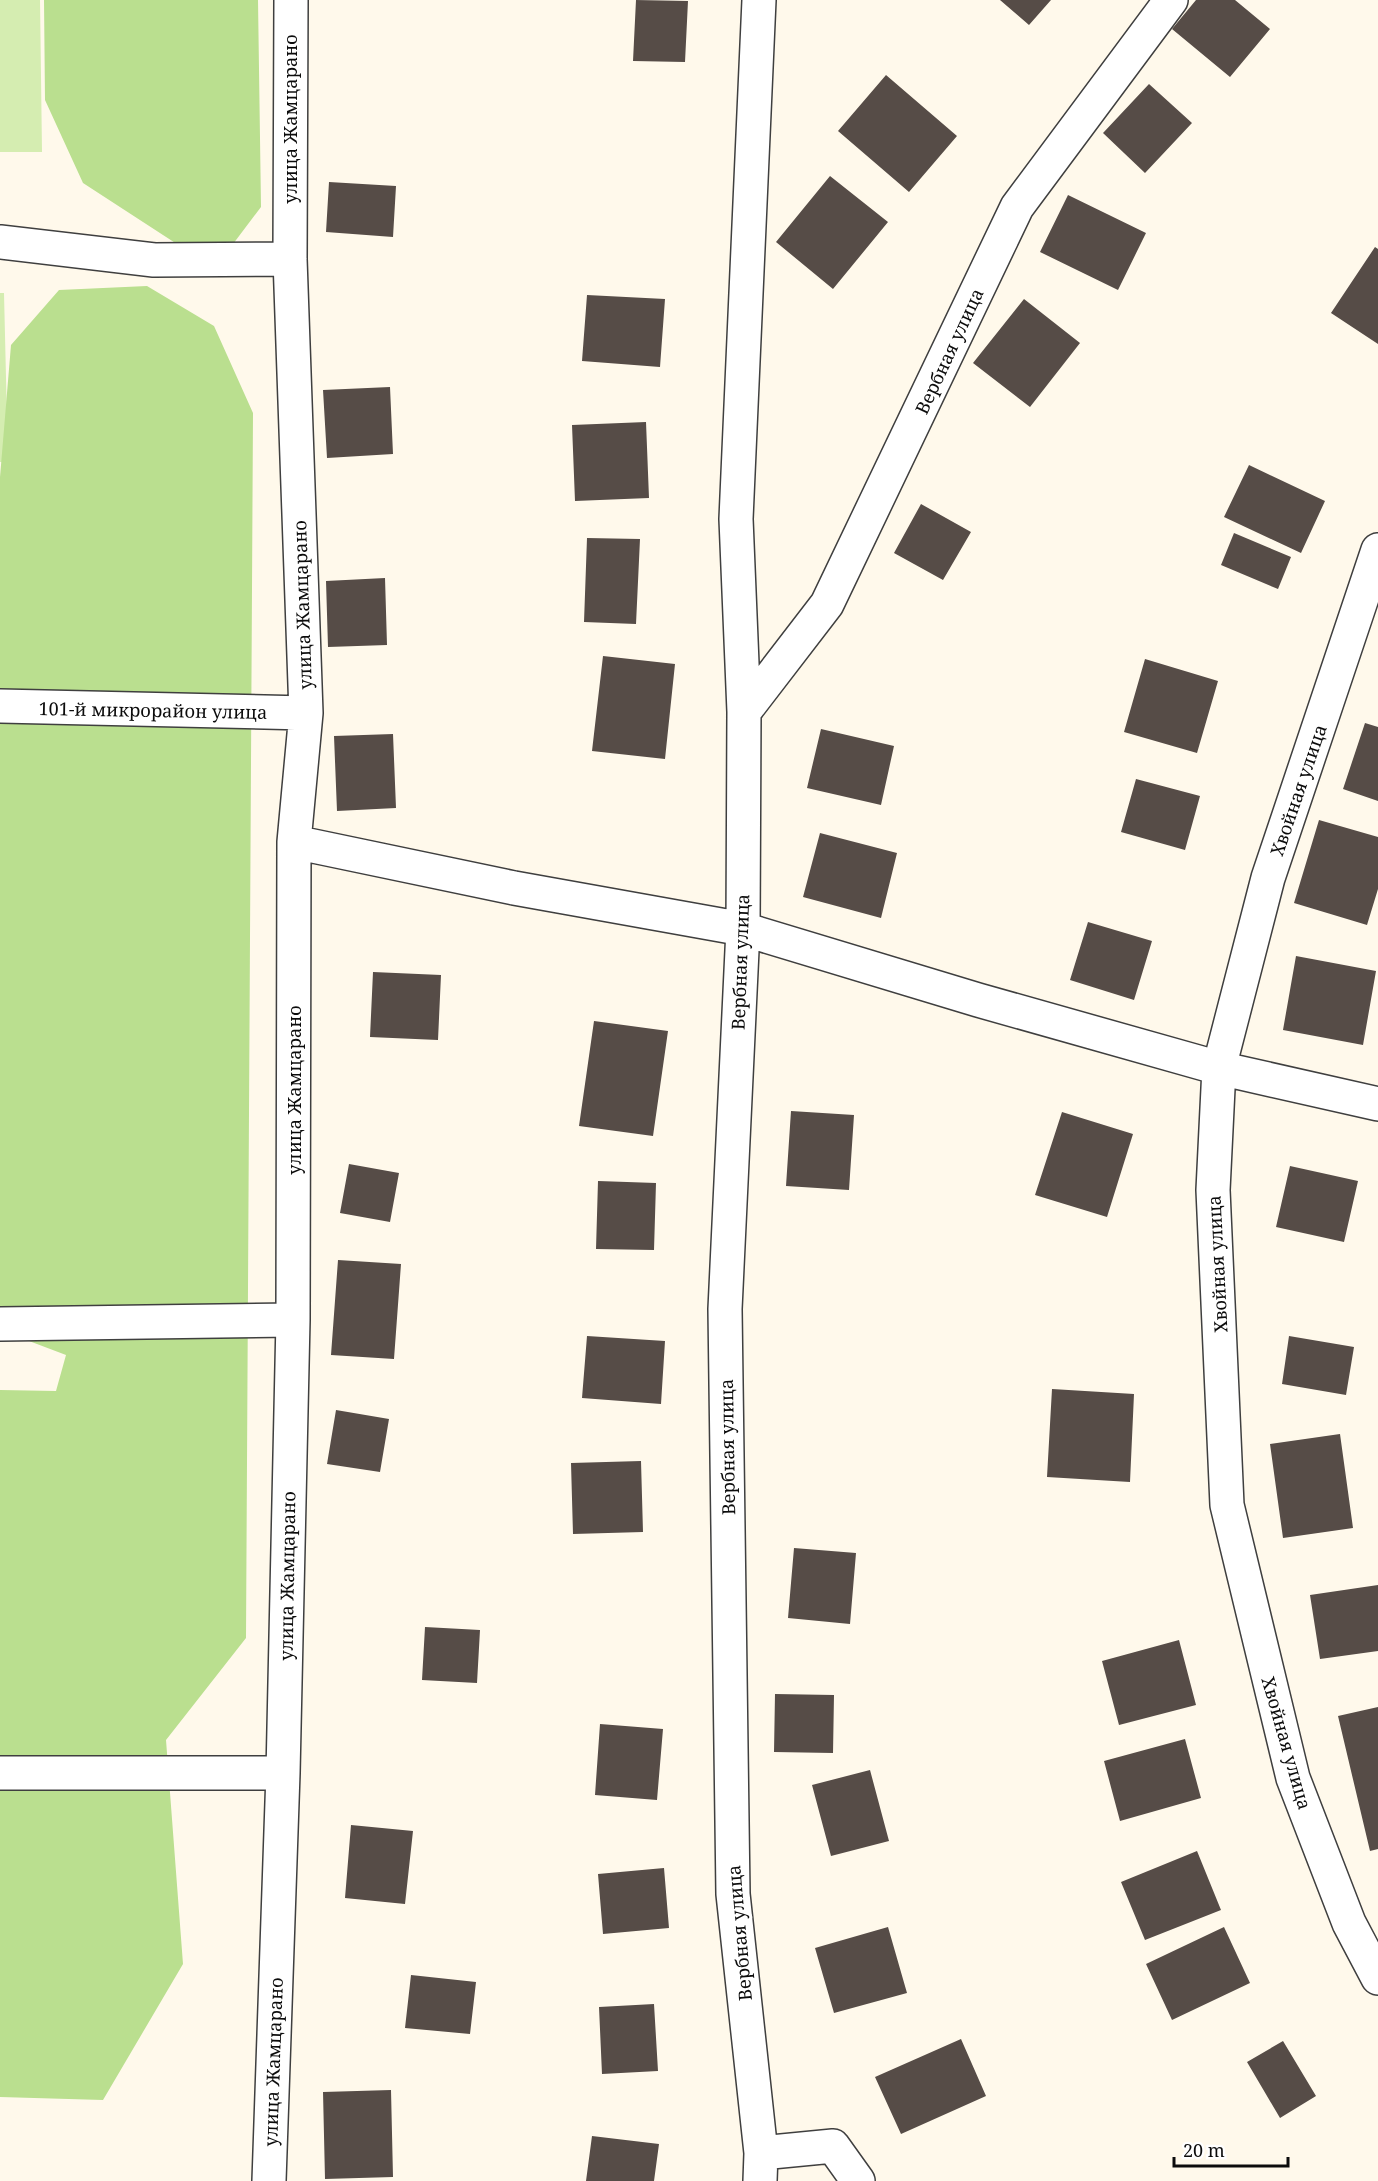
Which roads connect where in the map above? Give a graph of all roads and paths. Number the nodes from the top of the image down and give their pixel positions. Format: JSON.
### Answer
{"nodes":[{"id":1,"x":291,"y":0,"type":"edge"},
{"id":2,"x":759,"y":0,"type":"edge"},
{"id":3,"x":1172,"y":0,"type":"edge"},
{"id":4,"x":0,"y":242,"type":"edge"},
{"id":5,"x":290,"y":259,"type":"junction"},
{"id":6,"x":1378,"y":550,"type":"edge"},
{"id":7,"x":0,"y":706,"type":"edge"},
{"id":8,"x":744,"y":712,"type":"junction"},
{"id":9,"x":306,"y":713,"type":"junction"},
{"id":10,"x":294,"y":842,"type":"junction"},
{"id":11,"x":743,"y":929,"type":"junction"},
{"id":12,"x":1220,"y":1068,"type":"junction"},
{"id":13,"x":1378,"y":1104,"type":"edge"},
{"id":14,"x":293,"y":1320,"type":"junction"},
{"id":15,"x":0,"y":1324,"type":"edge"},
{"id":16,"x":0,"y":1773,"type":"edge"},
{"id":17,"x":283,"y":1773,"type":"junction"},
{"id":18,"x":1378,"y":1978,"type":"edge"},
{"id":19,"x":761,"y":2167,"type":"edge"},
{"id":20,"x":269,"y":2181,"type":"edge"},
{"id":21,"x":858,"y":2181,"type":"edge"}],
"edges":[{"from":1,"to":5,"type":"street","name":"улица Жамцарано"},
{"from":2,"to":8,"type":"street","name":"Вербная улица"},
{"from":3,"to":8,"type":"street","name":"Вербная улица"},
{"from":4,"to":5,"type":"street"},
{"from":5,"to":9,"type":"street","name":"улица Жамцарано"},
{"from":6,"to":12,"type":"street","name":"Хвойная улица"},
{"from":7,"to":9,"type":"street","name":"101-й микрорайон улица"},
{"from":8,"to":11,"type":"street","name":"Вербная улица"},
{"from":9,"to":10,"type":"street","name":"улица Жамцарано"},
{"from":10,"to":11,"type":"street"},
{"from":10,"to":14,"type":"street","name":"улица Жамцарано"},
{"from":11,"to":12,"type":"street"},
{"from":11,"to":19,"type":"street","name":"Вербная улица"},
{"from":12,"to":13,"type":"street"},
{"from":12,"to":18,"type":"street","name":"Хвойная улица"},
{"from":14,"to":15,"type":"street"},
{"from":14,"to":17,"type":"street","name":"улица Жамцарано"},
{"from":16,"to":17,"type":"street"},
{"from":17,"to":20,"type":"street","name":"улица Жамцарано"},
{"from":19,"to":21,"type":"street"}]}
